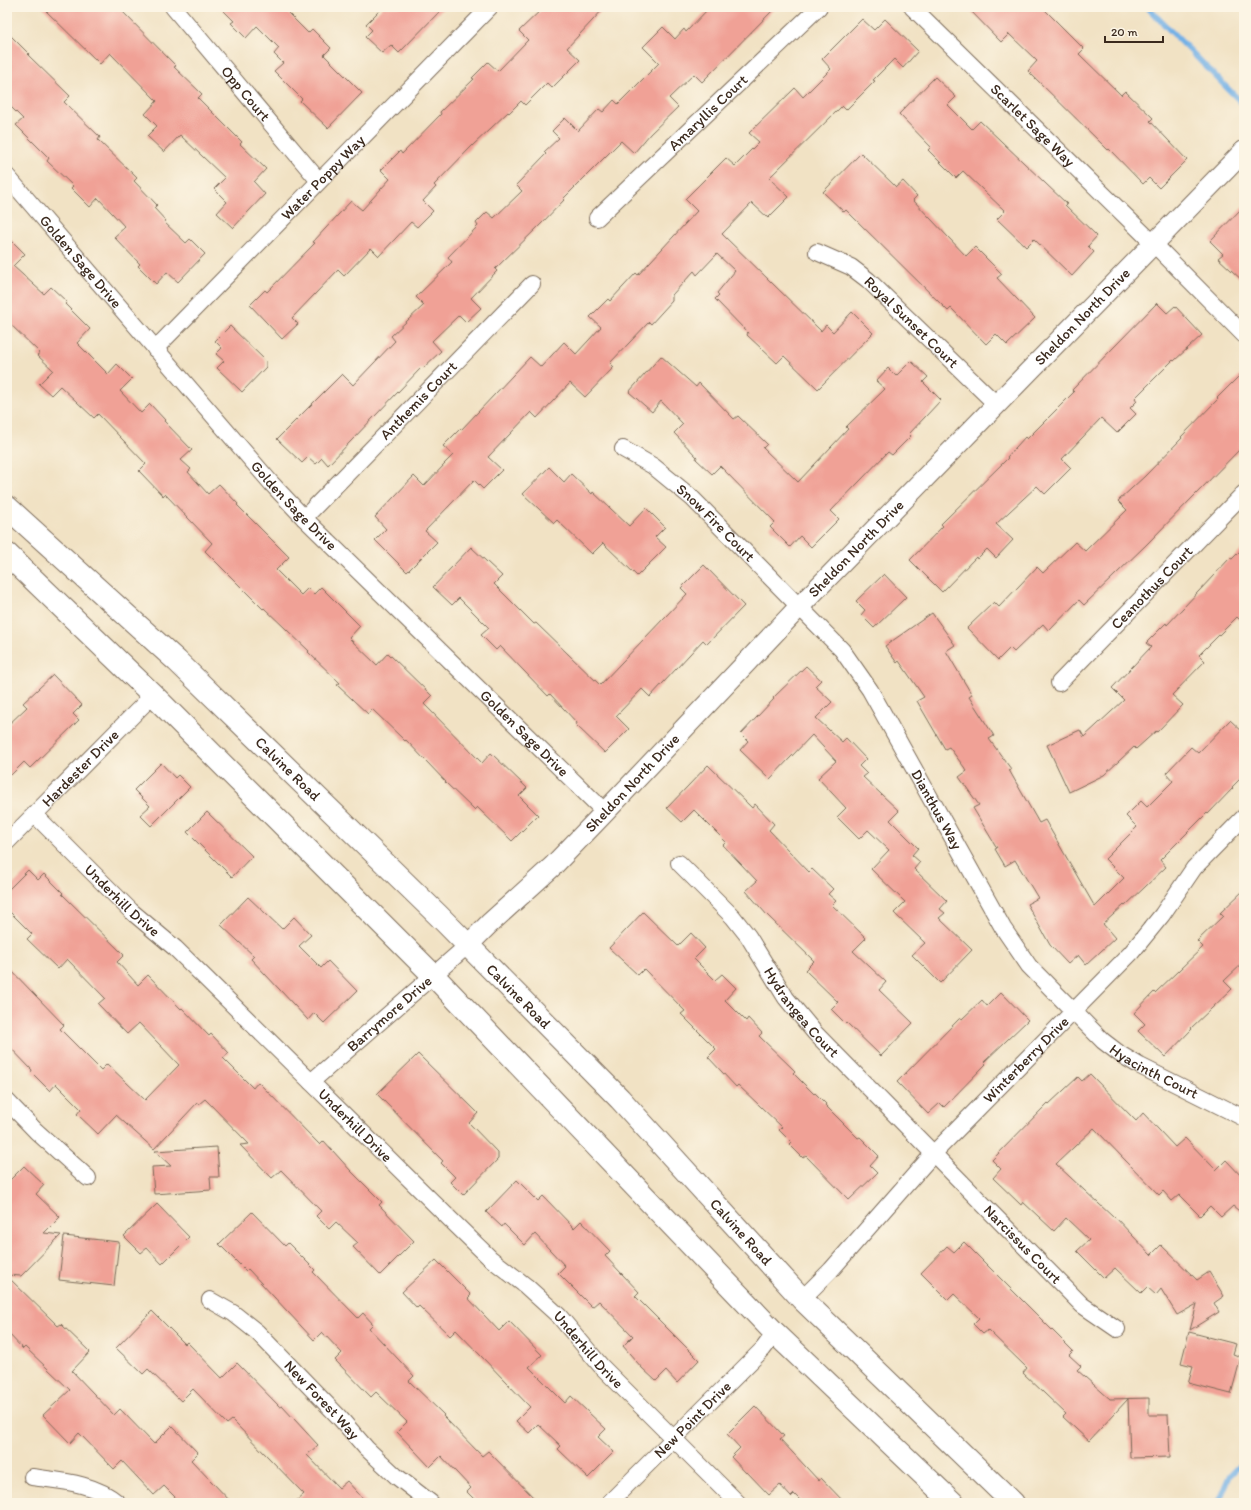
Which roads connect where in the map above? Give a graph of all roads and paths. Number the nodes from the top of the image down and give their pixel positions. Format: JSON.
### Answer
{"nodes":[{"id":1,"x":172,"y":7,"type":"edge"},
{"id":2,"x":490,"y":7,"type":"edge"},
{"id":3,"x":819,"y":7,"type":"edge"},
{"id":4,"x":912,"y":7,"type":"edge"},
{"id":5,"x":1241,"y":155,"type":"edge"},
{"id":6,"x":7,"y":176,"type":"edge"},
{"id":7,"x":319,"y":181,"type":"junction"},
{"id":8,"x":597,"y":218,"type":"dead end"},
{"id":9,"x":1154,"y":244,"type":"junction"},
{"id":10,"x":817,"y":252,"type":"dead end"},
{"id":11,"x":532,"y":284,"type":"dead end"},
{"id":12,"x":1244,"y":335,"type":"edge"},
{"id":13,"x":156,"y":349,"type":"junction"},
{"id":14,"x":997,"y":405,"type":"junction"},
{"id":15,"x":623,"y":449,"type":"dead end"},
{"id":16,"x":1244,"y":493,"type":"edge"},
{"id":17,"x":7,"y":507,"type":"edge"},
{"id":18,"x":304,"y":518,"type":"junction"},
{"id":19,"x":7,"y":554,"type":"edge"},
{"id":20,"x":799,"y":606,"type":"junction"},
{"id":21,"x":1059,"y":683,"type":"dead end"},
{"id":22,"x":153,"y":695,"type":"junction"},
{"id":23,"x":606,"y":812,"type":"junction"},
{"id":24,"x":34,"y":815,"type":"junction"},
{"id":25,"x":1244,"y":817,"type":"edge"},
{"id":26,"x":7,"y":842,"type":"edge"},
{"id":27,"x":679,"y":863,"type":"dead end"},
{"id":28,"x":468,"y":945,"type":"junction"},
{"id":29,"x":434,"y":976,"type":"junction"},
{"id":30,"x":1074,"y":1012,"type":"junction"},
{"id":31,"x":311,"y":1082,"type":"junction"},
{"id":32,"x":7,"y":1101,"type":"edge"},
{"id":33,"x":1244,"y":1118,"type":"edge"},
{"id":34,"x":933,"y":1154,"type":"junction"},
{"id":35,"x":88,"y":1178,"type":"dead end"},
{"id":36,"x":802,"y":1298,"type":"junction"},
{"id":37,"x":210,"y":1300,"type":"dead end"},
{"id":38,"x":1117,"y":1330,"type":"dead end"},
{"id":39,"x":774,"y":1333,"type":"junction"},
{"id":40,"x":673,"y":1439,"type":"junction"},
{"id":41,"x":32,"y":1477,"type":"dead end"},
{"id":42,"x":118,"y":1503,"type":"edge"},
{"id":43,"x":431,"y":1503,"type":"edge"},
{"id":44,"x":609,"y":1503,"type":"edge"},
{"id":45,"x":738,"y":1503,"type":"edge"},
{"id":46,"x":953,"y":1503,"type":"edge"},
{"id":47,"x":1013,"y":1503,"type":"edge"}],
"edges":[{"from":1,"to":7,"type":"street","name":"Opp Court"},
{"from":2,"to":7,"type":"street","name":"Water Poppy Way"},
{"from":3,"to":8,"type":"street","name":"Amaryllis Court"},
{"from":4,"to":9,"type":"street","name":"Scarlet Sage Way"},
{"from":5,"to":9,"type":"street","name":"Sheldon North Drive"},
{"from":6,"to":13,"type":"street","name":"Golden Sage Drive"},
{"from":7,"to":13,"type":"street","name":"Water Poppy Way"},
{"from":9,"to":12,"type":"street","name":"Scarlet Sage Way"},
{"from":9,"to":14,"type":"street","name":"Sheldon North Drive"},
{"from":10,"to":14,"type":"street","name":"Royal Sunset Court"},
{"from":11,"to":18,"type":"street","name":"Anthemis Court"},
{"from":13,"to":18,"type":"street","name":"Golden Sage Drive"},
{"from":14,"to":20,"type":"street","name":"Sheldon North Drive"},
{"from":15,"to":20,"type":"street","name":"Snow Fire Court"},
{"from":16,"to":21,"type":"street","name":"Ceanothus Court"},
{"from":17,"to":28,"type":"main road","name":"Calvine Road"},
{"from":18,"to":23,"type":"street","name":"Golden Sage Drive"},
{"from":19,"to":22,"type":"main road"},
{"from":20,"to":23,"type":"street","name":"Sheldon North Drive"},
{"from":20,"to":30,"type":"street","name":"Dianthus Way"},
{"from":22,"to":24,"type":"street","name":"Hardester Drive"},
{"from":22,"to":29,"type":"main road"},
{"from":23,"to":28,"type":"street","name":"Sheldon North Drive"},
{"from":24,"to":26,"type":"street","name":"Hardester Drive"},
{"from":24,"to":31,"type":"street","name":"Underhill Drive"},
{"from":25,"to":30,"type":"street","name":"Winterberry Drive"},
{"from":27,"to":34,"type":"street","name":"Hydrangea Court"},
{"from":28,"to":29,"type":"street","name":"Barrymore Drive"},
{"from":28,"to":36,"type":"main road","name":"Calvine Road"},
{"from":29,"to":31,"type":"street","name":"Barrymore Drive"},
{"from":29,"to":39,"type":"main road"},
{"from":30,"to":33,"type":"street","name":"Hyacinth Court"},
{"from":30,"to":34,"type":"street","name":"Winterberry Drive"},
{"from":31,"to":40,"type":"street","name":"Underhill Drive"},
{"from":32,"to":35,"type":"street"},
{"from":34,"to":36,"type":"street","name":"Winterberry Drive"},
{"from":34,"to":38,"type":"street","name":"Narcissus Court"},
{"from":36,"to":47,"type":"main road","name":"Calvine Road"},
{"from":37,"to":43,"type":"street","name":"New Forest Way"},
{"from":39,"to":40,"type":"street","name":"New Point Drive"},
{"from":39,"to":46,"type":"main road"},
{"from":40,"to":44,"type":"street","name":"New Point Drive"},
{"from":40,"to":45,"type":"street","name":"Underhill Drive"},
{"from":41,"to":42,"type":"street"}]}
